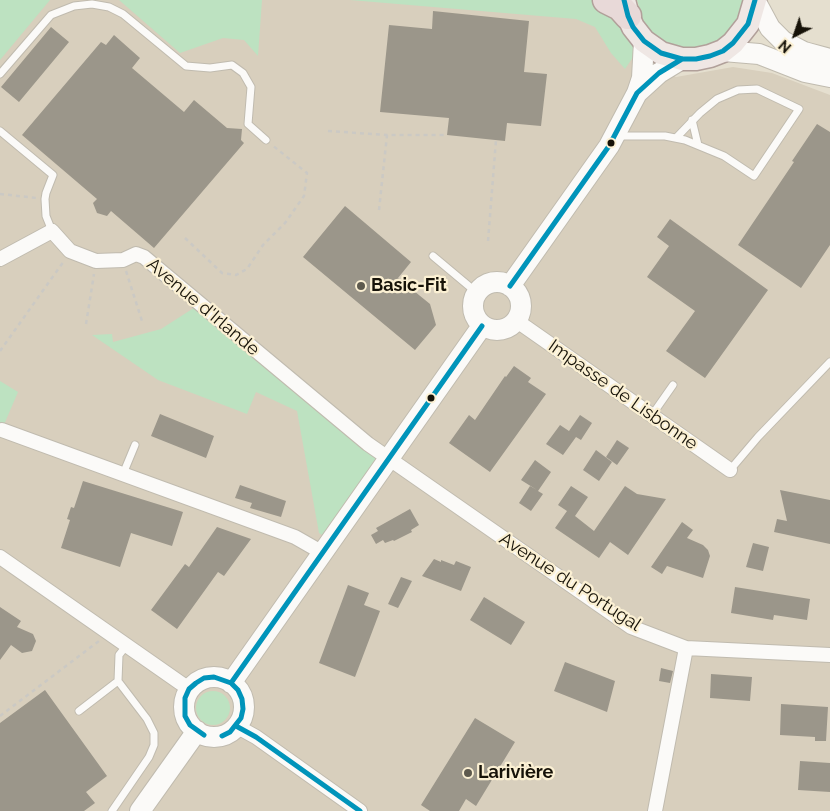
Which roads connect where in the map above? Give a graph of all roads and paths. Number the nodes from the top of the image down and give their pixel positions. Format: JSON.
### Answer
{"nodes":[{"id":1,"x":606,"y":0,"type":"edge"},
{"id":2,"x":755,"y":0,"type":"edge"},
{"id":3,"x":626,"y":8,"type":"edge"},
{"id":4,"x":644,"y":41,"type":"junction"},
{"id":5,"x":723,"y":51,"type":"junction"},
{"id":6,"x":682,"y":59,"type":"junction"},
{"id":7,"x":830,"y":59,"type":"edge"},
{"id":8,"x":0,"y":74,"type":"edge"},
{"id":9,"x":830,"y":77,"type":"edge"},
{"id":10,"x":637,"y":93,"type":"junction"},
{"id":11,"x":692,"y":120,"type":"junction"},
{"id":12,"x":328,"y":130,"type":"dead end"},
{"id":13,"x":0,"y":131,"type":"edge"},
{"id":14,"x":387,"y":135,"type":"junction"},
{"id":15,"x":447,"y":135,"type":"dead end"},
{"id":16,"x":614,"y":136,"type":"junction"},
{"id":17,"x":676,"y":138,"type":"junction"},
{"id":18,"x":266,"y":140,"type":"joint"},
{"id":19,"x":496,"y":140,"type":"dead end"},
{"id":20,"x":698,"y":145,"type":"junction"},
{"id":21,"x":0,"y":194,"type":"edge"},
{"id":22,"x":45,"y":199,"type":"junction"},
{"id":23,"x":379,"y":210,"type":"dead end"},
{"id":24,"x":52,"y":231,"type":"junction"},
{"id":25,"x":185,"y":238,"type":"dead end"},
{"id":26,"x":488,"y":241,"type":"dead end"},
{"id":27,"x":70,"y":251,"type":"junction"},
{"id":28,"x":433,"y":256,"type":"dead end"},
{"id":29,"x":0,"y":259,"type":"edge"},
{"id":30,"x":123,"y":260,"type":"junction"},
{"id":31,"x":96,"y":262,"type":"junction"},
{"id":32,"x":510,"y":286,"type":"junction"},
{"id":33,"x":476,"y":292,"type":"junction"},
{"id":34,"x":517,"y":320,"type":"junction"},
{"id":35,"x":142,"y":321,"type":"dead end"},
{"id":36,"x":86,"y":324,"type":"dead end"},
{"id":37,"x":482,"y":326,"type":"junction"},
{"id":38,"x":0,"y":351,"type":"edge"},
{"id":39,"x":830,"y":362,"type":"edge"},
{"id":40,"x":673,"y":385,"type":"dead end"},
{"id":41,"x":652,"y":415,"type":"junction"},
{"id":42,"x":2,"y":430,"type":"dead end"},
{"id":43,"x":134,"y":445,"type":"dead end"},
{"id":44,"x":389,"y":460,"type":"junction"},
{"id":45,"x":730,"y":470,"type":"joint"},
{"id":46,"x":123,"y":474,"type":"junction"},
{"id":47,"x":323,"y":553,"type":"junction"},
{"id":48,"x":0,"y":556,"type":"edge"},
{"id":49,"x":110,"y":633,"type":"junction"},
{"id":50,"x":686,"y":648,"type":"junction"},
{"id":51,"x":123,"y":650,"type":"junction"},
{"id":52,"x":830,"y":655,"type":"edge"},
{"id":53,"x":118,"y":681,"type":"junction"},
{"id":54,"x":231,"y":683,"type":"junction"},
{"id":55,"x":190,"y":689,"type":"junction"},
{"id":56,"x":79,"y":710,"type":"dead end"},
{"id":57,"x":0,"y":716,"type":"edge"},
{"id":58,"x":236,"y":726,"type":"junction"},
{"id":59,"x":197,"y":731,"type":"junction"},
{"id":60,"x":112,"y":811,"type":"edge"},
{"id":61,"x":140,"y":811,"type":"edge"},
{"id":62,"x":360,"y":811,"type":"edge"},
{"id":63,"x":654,"y":811,"type":"edge"}],
"edges":[{"from":1,"to":3,"type":"highway"},
{"from":2,"to":5,"type":"main road"},
{"from":2,"to":7,"type":"street"},
{"from":3,"to":4,"type":"main road"},
{"from":4,"to":6,"type":"main road"},
{"from":4,"to":10,"type":"street"},
{"from":5,"to":6,"type":"main road"},
{"from":5,"to":9,"type":"street"},
{"from":6,"to":10,"type":"street"},
{"from":8,"to":18,"type":"lane"},
{"from":10,"to":16,"type":"street"},
{"from":11,"to":17,"type":"lane"},
{"from":11,"to":20,"type":"lane"},
{"from":11,"to":20,"type":"lane"},
{"from":12,"to":14,"type":"path"},
{"from":13,"to":22,"type":"lane"},
{"from":14,"to":15,"type":"path"},
{"from":14,"to":23,"type":"path"},
{"from":16,"to":17,"type":"lane"},
{"from":16,"to":32,"type":"street"},
{"from":17,"to":20,"type":"lane"},
{"from":18,"to":25,"type":"path"},
{"from":19,"to":26,"type":"path"},
{"from":21,"to":22,"type":"path"},
{"from":22,"to":24,"type":"lane"},
{"from":24,"to":27,"type":"street","name":"Avenue d'Irlande"},
{"from":24,"to":29,"type":"street"},
{"from":27,"to":31,"type":"street","name":"Avenue d'Irlande"},
{"from":27,"to":38,"type":"path"},
{"from":28,"to":33,"type":"lane"},
{"from":30,"to":31,"type":"street","name":"Avenue d'Irlande"},
{"from":30,"to":35,"type":"path"},
{"from":30,"to":44,"type":"street","name":"Avenue d'Irlande"},
{"from":31,"to":36,"type":"path"},
{"from":32,"to":33,"type":"street"},
{"from":32,"to":34,"type":"street"},
{"from":33,"to":37,"type":"street"},
{"from":34,"to":37,"type":"street"},
{"from":34,"to":41,"type":"street","name":"Impasse de Lisbonne"},
{"from":37,"to":44,"type":"street"},
{"from":39,"to":45,"type":"lane"},
{"from":40,"to":41,"type":"lane"},
{"from":41,"to":45,"type":"street","name":"Impasse de Lisbonne"},
{"from":42,"to":46,"type":"street"},
{"from":43,"to":46,"type":"lane"},
{"from":44,"to":47,"type":"street"},
{"from":44,"to":50,"type":"street","name":"Avenue du Portugal"},
{"from":46,"to":47,"type":"street"},
{"from":47,"to":54,"type":"street"},
{"from":48,"to":49,"type":"street"},
{"from":49,"to":51,"type":"street"},
{"from":49,"to":57,"type":"path"},
{"from":50,"to":52,"type":"street","name":"Avenue du Portugal"},
{"from":50,"to":63,"type":"street"},
{"from":51,"to":53,"type":"lane"},
{"from":51,"to":55,"type":"street"},
{"from":53,"to":56,"type":"lane"},
{"from":53,"to":60,"type":"lane"},
{"from":54,"to":55,"type":"street"},
{"from":54,"to":58,"type":"street"},
{"from":55,"to":59,"type":"street"},
{"from":58,"to":59,"type":"street"},
{"from":58,"to":62,"type":"street"},
{"from":59,"to":61,"type":"street"}]}
